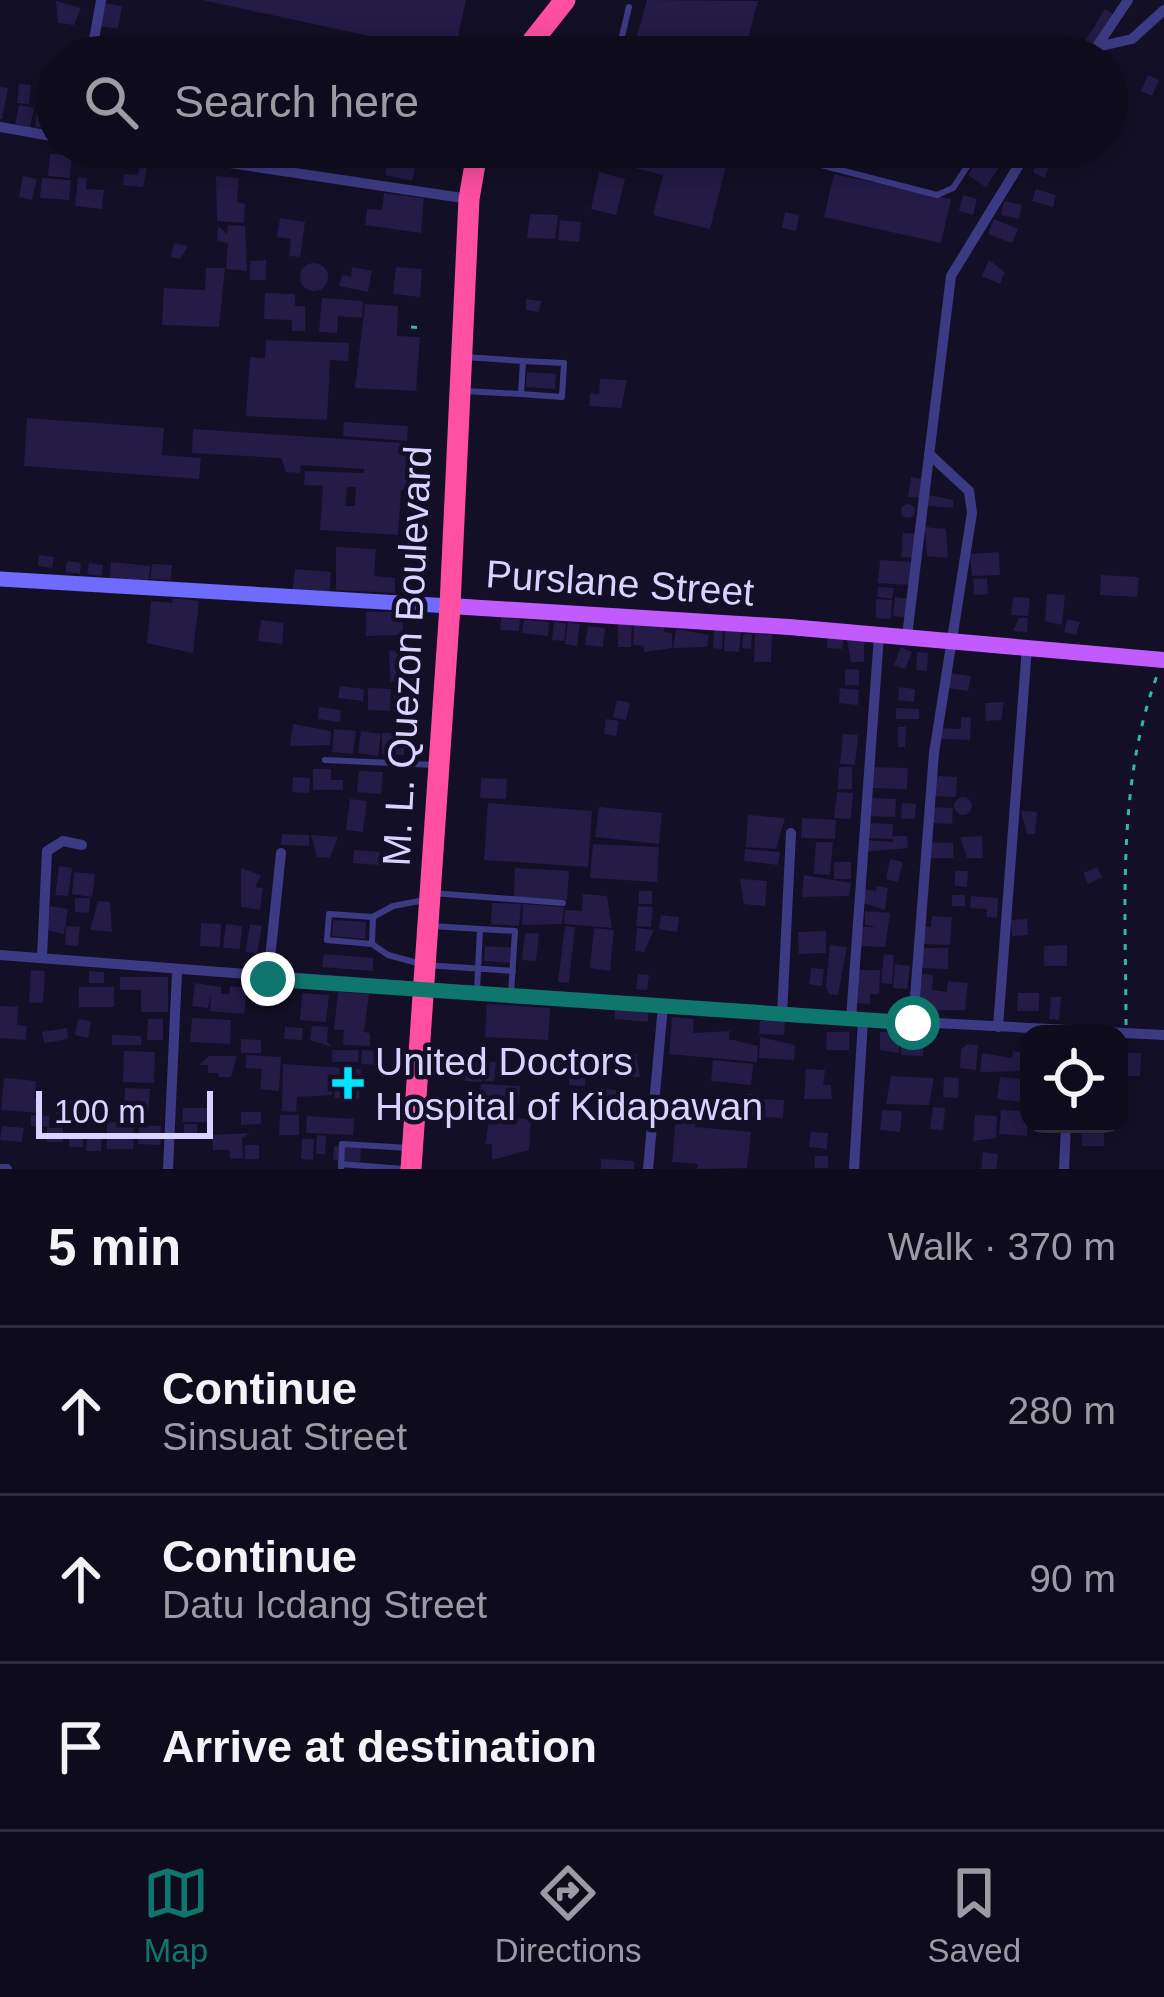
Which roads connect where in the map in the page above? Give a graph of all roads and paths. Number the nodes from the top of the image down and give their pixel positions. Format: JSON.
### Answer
{"nodes":[{"id":1,"x":100,"y":0,"type":"edge"},
{"id":2,"x":565,"y":0,"type":"edge"},
{"id":3,"x":1128,"y":0,"type":"edge"},
{"id":4,"x":629,"y":7,"type":"dead end"},
{"id":5,"x":1164,"y":10,"type":"edge"},
{"id":6,"x":94,"y":36,"type":"edge"},
{"id":7,"x":537,"y":36,"type":"edge"},
{"id":8,"x":622,"y":36,"type":"edge"},
{"id":9,"x":1104,"y":36,"type":"edge"},
{"id":10,"x":1128,"y":40,"type":"edge"},
{"id":11,"x":0,"y":127,"type":"edge"},
{"id":12,"x":36,"y":133,"type":"edge"},
{"id":13,"x":263,"y":168,"type":"edge"},
{"id":14,"x":474,"y":168,"type":"edge"},
{"id":15,"x":833,"y":168,"type":"edge"},
{"id":16,"x":966,"y":168,"type":"edge"},
{"id":17,"x":1017,"y":168,"type":"edge"},
{"id":18,"x":469,"y":199,"type":"junction"},
{"id":19,"x":411,"y":327,"type":"dead end"},
{"id":20,"x":422,"y":328,"type":"dead end"},
{"id":21,"x":461,"y":357,"type":"junction"},
{"id":22,"x":523,"y":361,"type":"junction"},
{"id":23,"x":459,"y":390,"type":"junction"},
{"id":24,"x":521,"y":394,"type":"junction"},
{"id":25,"x":928,"y":454,"type":"junction"},
{"id":26,"x":0,"y":579,"type":"edge"},
{"id":27,"x":450,"y":606,"type":"junction"},
{"id":28,"x":879,"y":636,"type":"junction"},
{"id":29,"x":907,"y":636,"type":"junction"},
{"id":30,"x":951,"y":641,"type":"junction"},
{"id":31,"x":1027,"y":647,"type":"junction"},
{"id":32,"x":1162,"y":660,"type":"edge"},
{"id":33,"x":325,"y":760,"type":"dead end"},
{"id":34,"x":438,"y":765,"type":"junction"},
{"id":35,"x":791,"y":833,"type":"dead end"},
{"id":36,"x":82,"y":845,"type":"dead end"},
{"id":37,"x":281,"y":853,"type":"dead end"},
{"id":38,"x":429,"y":896,"type":"junction"},
{"id":39,"x":563,"y":903,"type":"dead end"},
{"id":40,"x":374,"y":917,"type":"junction"},
{"id":41,"x":427,"y":926,"type":"junction"},
{"id":42,"x":480,"y":929,"type":"junction"},
{"id":43,"x":372,"y":944,"type":"junction"},
{"id":44,"x":0,"y":955,"type":"edge"},
{"id":45,"x":42,"y":957,"type":"junction"},
{"id":46,"x":478,"y":967,"type":"junction"},
{"id":47,"x":512,"y":971,"type":"junction"},
{"id":48,"x":177,"y":972,"type":"junction"},
{"id":49,"x":424,"y":976,"type":"junction"},
{"id":50,"x":268,"y":979,"type":"junction"},
{"id":51,"x":477,"y":991,"type":"junction"},
{"id":52,"x":511,"y":993,"type":"junction"},
{"id":53,"x":664,"y":1006,"type":"junction"},
{"id":54,"x":782,"y":1015,"type":"junction"},
{"id":55,"x":857,"y":1019,"type":"junction"},
{"id":56,"x":913,"y":1023,"type":"junction"},
{"id":57,"x":1126,"y":1025,"type":"edge"},
{"id":58,"x":998,"y":1027,"type":"junction"},
{"id":59,"x":1020,"y":1029,"type":"edge"},
{"id":60,"x":1128,"y":1032,"type":"edge"},
{"id":61,"x":1164,"y":1035,"type":"edge"},
{"id":62,"x":1066,"y":1133,"type":"edge"},
{"id":63,"x":371,"y":1145,"type":"junction"},
{"id":64,"x":410,"y":1162,"type":"edge"},
{"id":65,"x":369,"y":1166,"type":"edge"},
{"id":66,"x":341,"y":1167,"type":"edge"},
{"id":67,"x":168,"y":1169,"type":"edge"},
{"id":68,"x":648,"y":1169,"type":"edge"},
{"id":69,"x":854,"y":1169,"type":"edge"},
{"id":70,"x":1064,"y":1169,"type":"edge"}],
"edges":[{"from":1,"to":6,"type":"street"},
{"from":2,"to":7,"type":"highway"},
{"from":3,"to":9,"type":"street"},
{"from":4,"to":8,"type":"lane"},
{"from":5,"to":10,"type":"street"},
{"from":11,"to":12,"type":"street"},
{"from":13,"to":18,"type":"street"},
{"from":14,"to":18,"type":"highway","name":"M. L. Quezon Boulevard"},
{"from":15,"to":16,"type":"lane"},
{"from":17,"to":25,"type":"street"},
{"from":18,"to":21,"type":"highway","name":"M. L. Quezon Boulevard"},
{"from":19,"to":20,"type":"path"},
{"from":21,"to":22,"type":"lane"},
{"from":21,"to":23,"type":"highway","name":"M. L. Quezon Boulevard"},
{"from":22,"to":24,"type":"lane"},
{"from":22,"to":24,"type":"lane"},
{"from":23,"to":24,"type":"lane"},
{"from":23,"to":27,"type":"highway","name":"M. L. Quezon Boulevard"},
{"from":25,"to":29,"type":"street"},
{"from":25,"to":30,"type":"street"},
{"from":26,"to":27,"type":"street","name":"Purslane Street"},
{"from":27,"to":28,"type":"main road","name":"Purslane Street"},
{"from":27,"to":34,"type":"highway","name":"M. L. Quezon Boulevard"},
{"from":28,"to":29,"type":"main road","name":"Purslane Street"},
{"from":28,"to":55,"type":"street"},
{"from":29,"to":30,"type":"main road","name":"Purslane Street"},
{"from":30,"to":31,"type":"main road","name":"Purslane Street"},
{"from":30,"to":56,"type":"street"},
{"from":31,"to":32,"type":"main road","name":"Purslane Street"},
{"from":31,"to":58,"type":"street"},
{"from":32,"to":57,"type":"path"},
{"from":33,"to":34,"type":"lane"},
{"from":34,"to":38,"type":"highway","name":"M. L. Quezon Boulevard"},
{"from":35,"to":54,"type":"street"},
{"from":36,"to":45,"type":"street"},
{"from":37,"to":50,"type":"street"},
{"from":38,"to":39,"type":"lane"},
{"from":38,"to":40,"type":"lane"},
{"from":38,"to":41,"type":"highway","name":"M. L. Quezon Boulevard"},
{"from":40,"to":43,"type":"lane"},
{"from":40,"to":43,"type":"lane"},
{"from":41,"to":42,"type":"lane"},
{"from":41,"to":49,"type":"highway","name":"M. L. Quezon Boulevard"},
{"from":42,"to":46,"type":"lane"},
{"from":42,"to":47,"type":"lane"},
{"from":43,"to":49,"type":"lane"},
{"from":44,"to":45,"type":"street"},
{"from":45,"to":48,"type":"street"},
{"from":46,"to":47,"type":"lane"},
{"from":46,"to":49,"type":"lane"},
{"from":46,"to":51,"type":"lane"},
{"from":47,"to":52,"type":"lane"},
{"from":48,"to":50,"type":"street"},
{"from":48,"to":67,"type":"street"},
{"from":49,"to":50,"type":"street"},
{"from":49,"to":51,"type":"street"},
{"from":49,"to":64,"type":"highway","name":"M. L. Quezon Boulevard"},
{"from":51,"to":52,"type":"street"},
{"from":52,"to":53,"type":"street"},
{"from":53,"to":54,"type":"street"},
{"from":53,"to":68,"type":"street"},
{"from":54,"to":55,"type":"street"},
{"from":55,"to":56,"type":"street"},
{"from":55,"to":69,"type":"street"},
{"from":56,"to":58,"type":"street"},
{"from":58,"to":59,"type":"street"},
{"from":60,"to":61,"type":"street"},
{"from":62,"to":70,"type":"street"},
{"from":63,"to":64,"type":"lane"},
{"from":63,"to":65,"type":"lane"},
{"from":63,"to":66,"type":"lane"},
{"from":64,"to":65,"type":"lane"},
{"from":65,"to":66,"type":"lane"}]}
